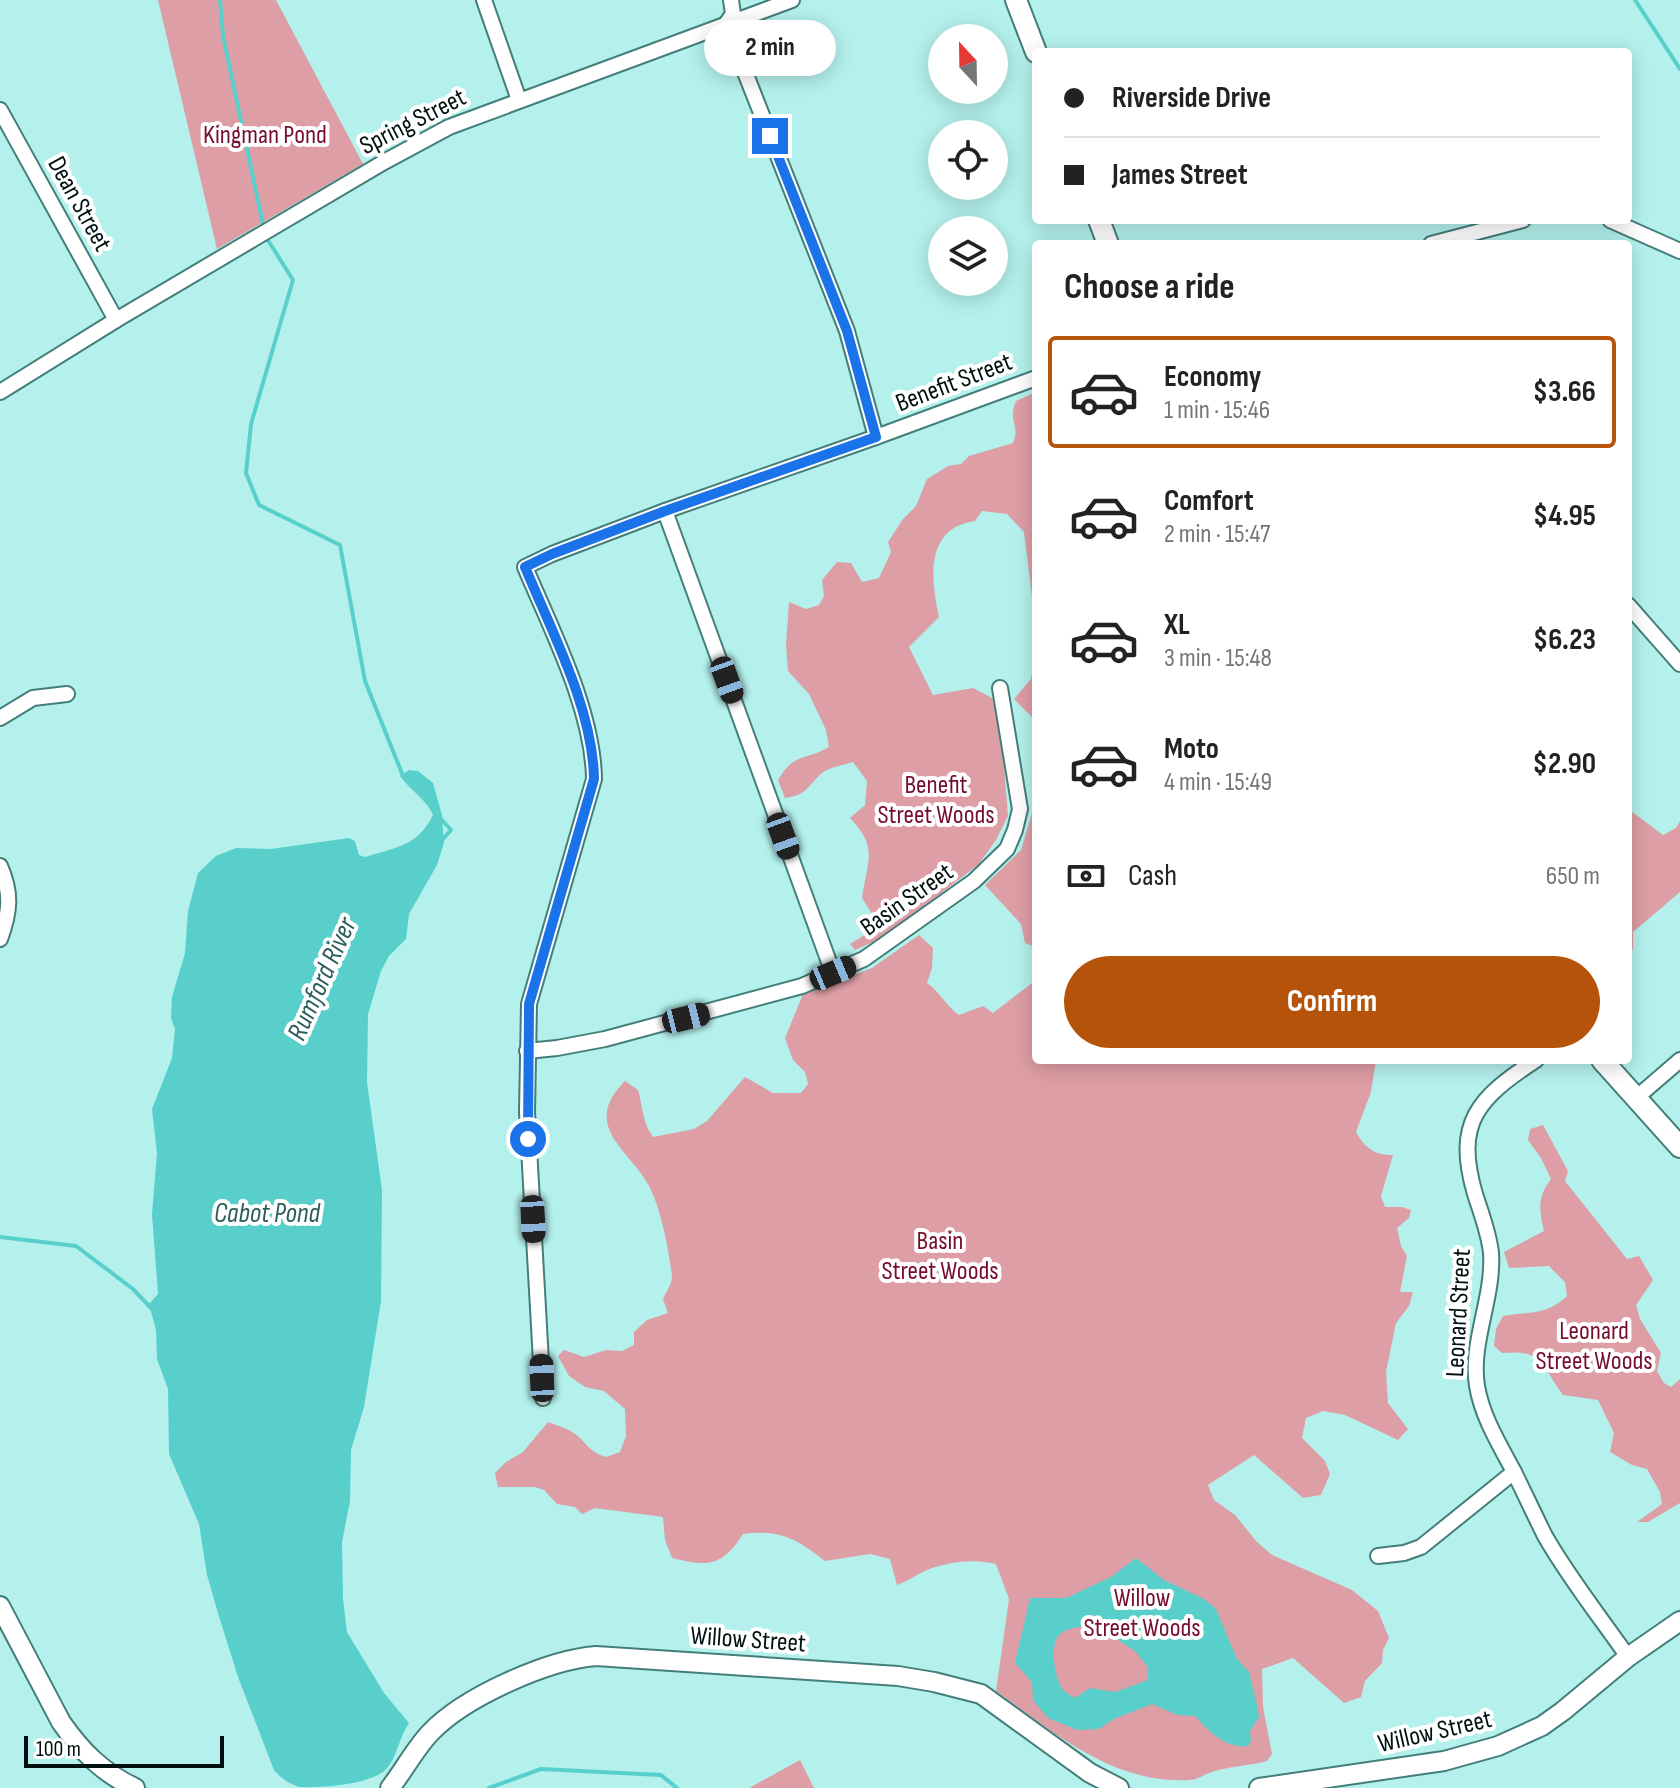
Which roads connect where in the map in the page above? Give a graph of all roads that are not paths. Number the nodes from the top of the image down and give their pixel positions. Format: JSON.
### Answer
{"nodes":[{"id":1,"x":484,"y":0,"type":"edge"},
{"id":2,"x":731,"y":0,"type":"edge"},
{"id":3,"x":792,"y":0,"type":"edge"},
{"id":4,"x":1016,"y":0,"type":"edge"},
{"id":5,"x":726,"y":24,"type":"junction"},
{"id":6,"x":1034,"y":48,"type":"edge"},
{"id":7,"x":519,"y":100,"type":"junction"},
{"id":8,"x":0,"y":110,"type":"edge"},
{"id":9,"x":1508,"y":224,"type":"edge"},
{"id":10,"x":1619,"y":224,"type":"edge"},
{"id":11,"x":1446,"y":240,"type":"edge"},
{"id":12,"x":1680,"y":251,"type":"edge"},
{"id":13,"x":116,"y":320,"type":"junction"},
{"id":14,"x":1032,"y":379,"type":"edge"},
{"id":15,"x":0,"y":392,"type":"edge"},
{"id":16,"x":876,"y":437,"type":"junction"},
{"id":17,"x":665,"y":511,"type":"junction"},
{"id":18,"x":1632,"y":610,"type":"edge"},
{"id":19,"x":1680,"y":664,"type":"edge"},
{"id":20,"x":1000,"y":688,"type":"dead end"},
{"id":21,"x":67,"y":694,"type":"dead end"},
{"id":22,"x":0,"y":718,"type":"edge"},
{"id":23,"x":0,"y":866,"type":"edge"},
{"id":24,"x":0,"y":939,"type":"edge"},
{"id":25,"x":833,"y":973,"type":"junction"},
{"id":26,"x":527,"y":1051,"type":"junction"},
{"id":27,"x":1680,"y":1060,"type":"edge"},
{"id":28,"x":1530,"y":1064,"type":"edge"},
{"id":29,"x":1606,"y":1064,"type":"edge"},
{"id":30,"x":1636,"y":1098,"type":"junction"},
{"id":31,"x":1680,"y":1147,"type":"edge"},
{"id":32,"x":543,"y":1398,"type":"dead end"},
{"id":33,"x":1514,"y":1472,"type":"junction"},
{"id":34,"x":1378,"y":1556,"type":"dead end"},
{"id":35,"x":0,"y":1606,"type":"edge"},
{"id":36,"x":1680,"y":1621,"type":"edge"},
{"id":37,"x":1628,"y":1657,"type":"junction"},
{"id":38,"x":135,"y":1788,"type":"edge"},
{"id":39,"x":390,"y":1788,"type":"edge"},
{"id":40,"x":1119,"y":1788,"type":"edge"},
{"id":41,"x":1259,"y":1788,"type":"edge"}],
"edges":[{"from":1,"to":7,"type":"street"},
{"from":2,"to":5,"type":"street"},
{"from":3,"to":5,"type":"street","name":"Spring Street"},
{"from":4,"to":6,"type":"main road"},
{"from":5,"to":7,"type":"street","name":"Spring Street"},
{"from":5,"to":16,"type":"street"},
{"from":7,"to":13,"type":"street","name":"Spring Street"},
{"from":8,"to":13,"type":"street","name":"Dean Street"},
{"from":9,"to":11,"type":"street"},
{"from":10,"to":12,"type":"street"},
{"from":13,"to":15,"type":"street","name":"Spring Street"},
{"from":14,"to":16,"type":"street","name":"Benefit Street"},
{"from":16,"to":17,"type":"street","name":"Benefit Street"},
{"from":17,"to":25,"type":"street"},
{"from":17,"to":26,"type":"street","name":"Benefit Street"},
{"from":18,"to":19,"type":"street"},
{"from":20,"to":25,"type":"street","name":"Basin Street"},
{"from":21,"to":22,"type":"street"},
{"from":23,"to":24,"type":"street"},
{"from":25,"to":26,"type":"street","name":"Basin Street"},
{"from":26,"to":32,"type":"street"},
{"from":27,"to":30,"type":"street"},
{"from":28,"to":33,"type":"street","name":"Leonard Street"},
{"from":29,"to":30,"type":"main road"},
{"from":30,"to":31,"type":"main road"},
{"from":33,"to":34,"type":"street"},
{"from":33,"to":37,"type":"street","name":"Leonard Street"},
{"from":35,"to":38,"type":"street"},
{"from":36,"to":37,"type":"street","name":"Willow Street"},
{"from":37,"to":41,"type":"street","name":"Willow Street"},
{"from":39,"to":40,"type":"street","name":"Willow Street"}]}
